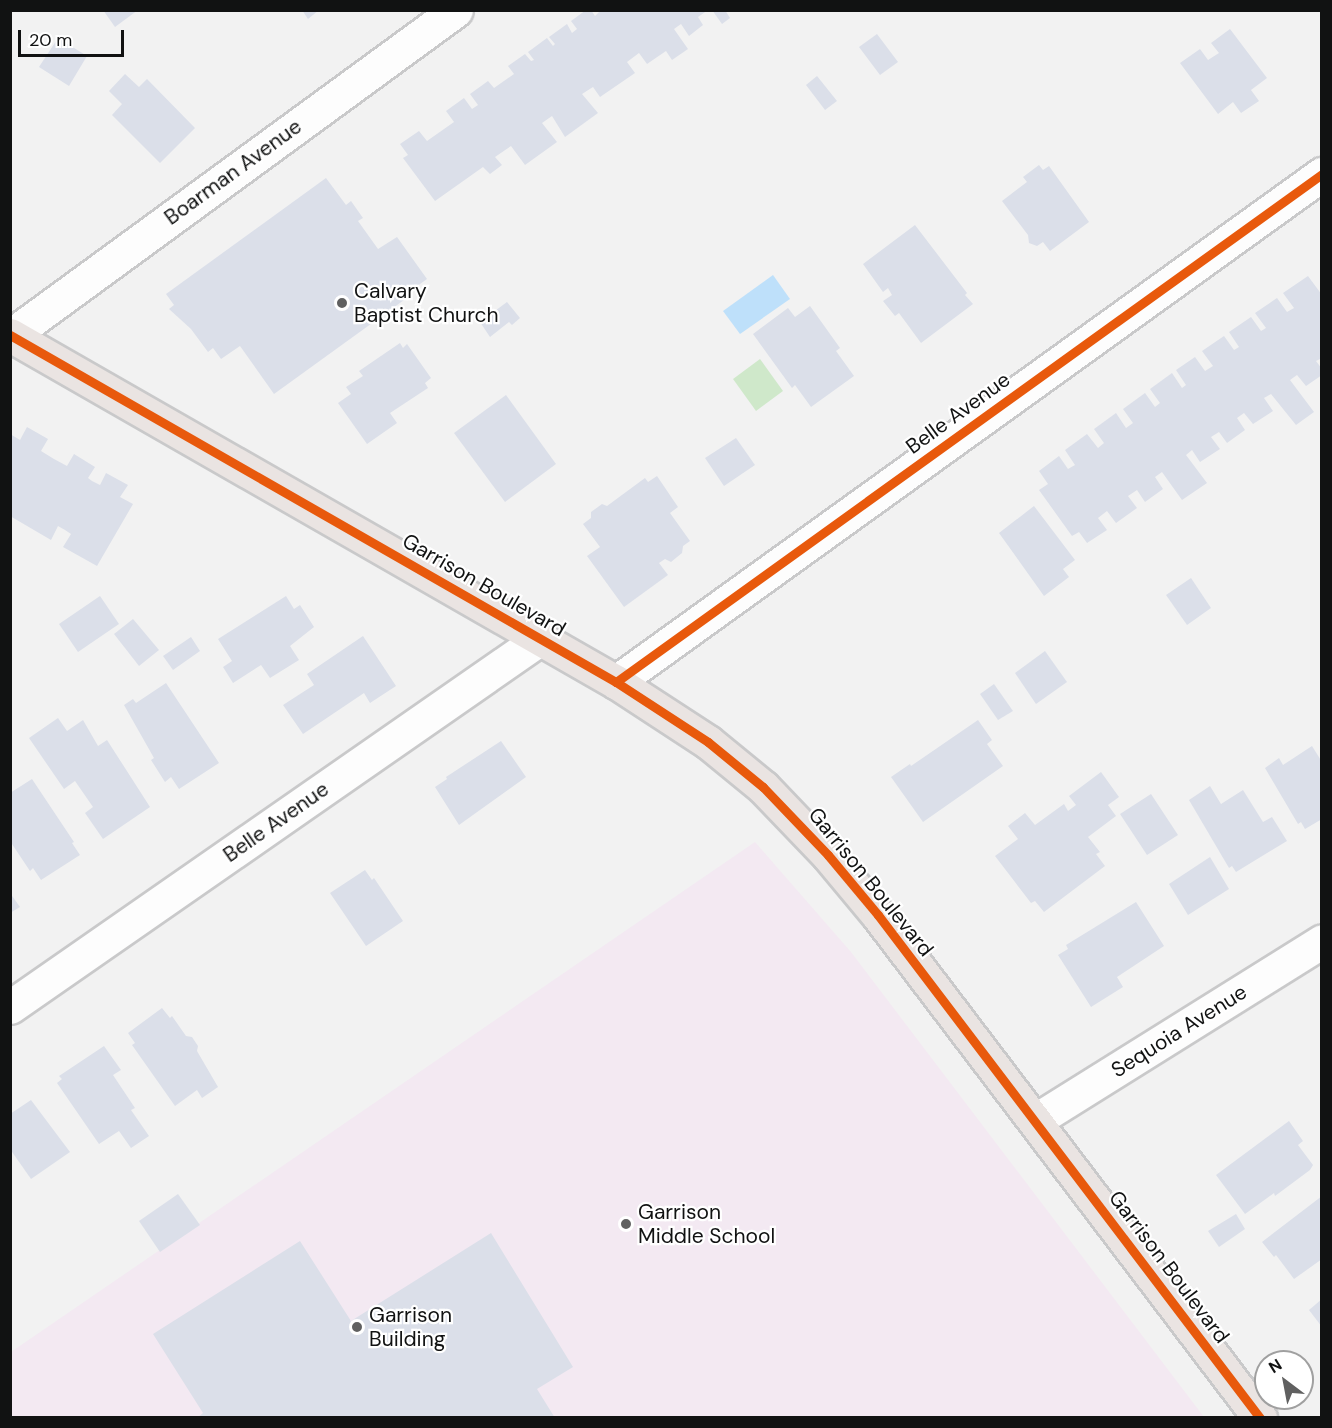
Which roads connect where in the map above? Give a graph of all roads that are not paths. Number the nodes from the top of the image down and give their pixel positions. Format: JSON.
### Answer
{"nodes":[{"id":1,"x":456,"y":10,"type":"edge"},
{"id":2,"x":1322,"y":174,"type":"edge"},
{"id":3,"x":11,"y":336,"type":"edge"},
{"id":4,"x":541,"y":638,"type":"junction"},
{"id":5,"x":616,"y":682,"type":"junction"},
{"id":6,"x":1322,"y":941,"type":"edge"},
{"id":7,"x":10,"y":1007,"type":"edge"},
{"id":8,"x":1036,"y":1120,"type":"junction"},
{"id":9,"x":1260,"y":1418,"type":"edge"}],
"edges":[{"from":1,"to":3,"type":"street","name":"Boarman Avenue"},
{"from":2,"to":5,"type":"street","name":"Belle Avenue"},
{"from":3,"to":4,"type":"main road","name":"Garrison Boulevard"},
{"from":4,"to":5,"type":"main road","name":"Garrison Boulevard"},
{"from":4,"to":7,"type":"street","name":"Belle Avenue"},
{"from":5,"to":8,"type":"main road","name":"Garrison Boulevard"},
{"from":6,"to":8,"type":"street","name":"Sequoia Avenue"},
{"from":8,"to":9,"type":"main road","name":"Garrison Boulevard"}]}
